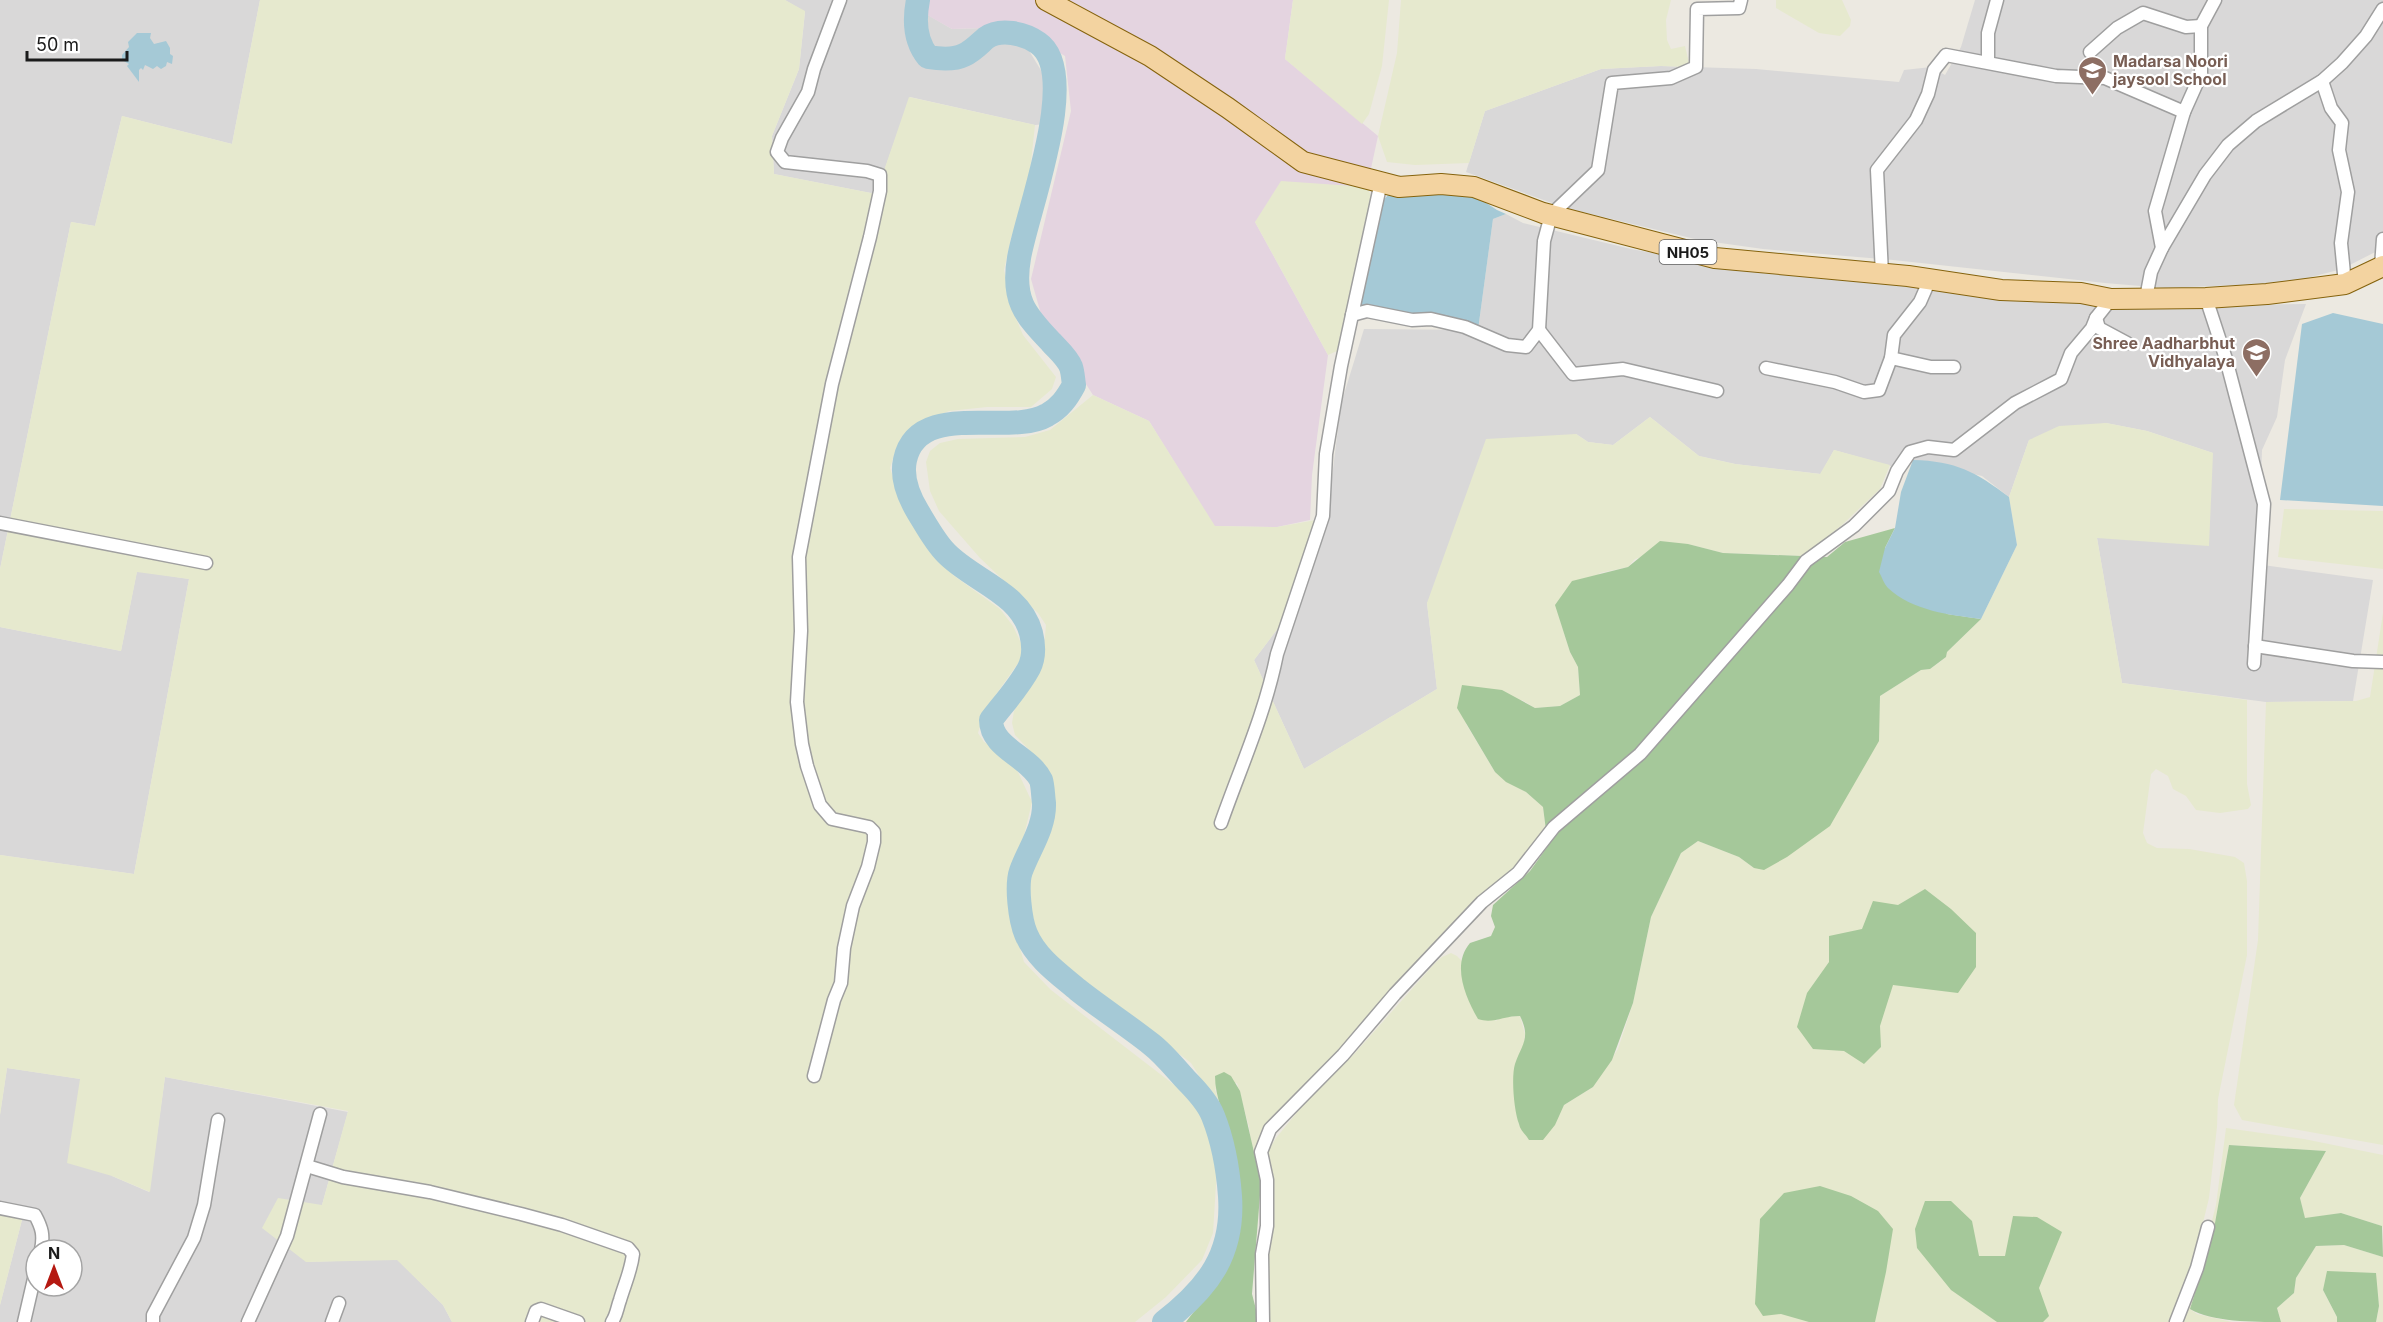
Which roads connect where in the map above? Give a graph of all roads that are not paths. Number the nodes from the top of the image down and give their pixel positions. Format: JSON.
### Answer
{"nodes":[{"id":1,"x":840,"y":0,"type":"edge"},
{"id":2,"x":1046,"y":0,"type":"edge"},
{"id":3,"x":1741,"y":0,"type":"edge"},
{"id":4,"x":1997,"y":0,"type":"edge"},
{"id":5,"x":2216,"y":0,"type":"edge"},
{"id":6,"x":2383,"y":9,"type":"edge"},
{"id":7,"x":2201,"y":26,"type":"junction"},
{"id":8,"x":2090,"y":52,"type":"dead end"},
{"id":9,"x":1988,"y":62,"type":"junction"},
{"id":10,"x":2322,"y":81,"type":"junction"},
{"id":11,"x":2184,"y":112,"type":"junction"},
{"id":12,"x":1381,"y":182,"type":"junction"},
{"id":13,"x":1551,"y":215,"type":"junction"},
{"id":14,"x":2383,"y":239,"type":"edge"},
{"id":15,"x":2162,"y":248,"type":"junction"},
{"id":16,"x":2382,"y":266,"type":"edge"},
{"id":17,"x":1881,"y":273,"type":"junction"},
{"id":18,"x":1930,"y":279,"type":"junction"},
{"id":19,"x":2345,"y":284,"type":"junction"},
{"id":20,"x":2146,"y":298,"type":"junction"},
{"id":21,"x":2206,"y":298,"type":"junction"},
{"id":22,"x":2111,"y":299,"type":"junction"},
{"id":23,"x":1352,"y":315,"type":"junction"},
{"id":24,"x":2096,"y":318,"type":"junction"},
{"id":25,"x":1539,"y":330,"type":"junction"},
{"id":26,"x":2127,"y":343,"type":"dead end"},
{"id":27,"x":1891,"y":358,"type":"junction"},
{"id":28,"x":1954,"y":367,"type":"dead end"},
{"id":29,"x":1766,"y":368,"type":"dead end"},
{"id":30,"x":1717,"y":391,"type":"dead end"},
{"id":31,"x":0,"y":523,"type":"edge"},
{"id":32,"x":206,"y":563,"type":"dead end"},
{"id":33,"x":2255,"y":646,"type":"junction"},
{"id":34,"x":2383,"y":662,"type":"edge"},
{"id":35,"x":2254,"y":664,"type":"dead end"},
{"id":36,"x":1221,"y":824,"type":"dead end"},
{"id":37,"x":814,"y":1076,"type":"dead end"},
{"id":38,"x":320,"y":1114,"type":"dead end"},
{"id":39,"x":218,"y":1120,"type":"dead end"},
{"id":40,"x":307,"y":1166,"type":"junction"},
{"id":41,"x":0,"y":1208,"type":"edge"},
{"id":42,"x":2208,"y":1227,"type":"dead end"},
{"id":43,"x":44,"y":1238,"type":"edge"},
{"id":44,"x":30,"y":1298,"type":"edge"},
{"id":45,"x":339,"y":1304,"type":"dead end"},
{"id":46,"x":24,"y":1322,"type":"edge"},
{"id":47,"x":153,"y":1322,"type":"edge"},
{"id":48,"x":248,"y":1322,"type":"edge"},
{"id":49,"x":332,"y":1322,"type":"edge"},
{"id":50,"x":532,"y":1322,"type":"edge"},
{"id":51,"x":578,"y":1322,"type":"edge"},
{"id":52,"x":612,"y":1322,"type":"edge"},
{"id":53,"x":1263,"y":1322,"type":"edge"},
{"id":54,"x":2176,"y":1322,"type":"edge"}],
"edges":[{"from":1,"to":37,"type":"street"},
{"from":2,"to":12,"type":"main road","number":"NH05"},
{"from":3,"to":13,"type":"street"},
{"from":4,"to":9,"type":"street"},
{"from":5,"to":7,"type":"street"},
{"from":6,"to":10,"type":"street"},
{"from":7,"to":8,"type":"street"},
{"from":7,"to":11,"type":"street"},
{"from":9,"to":11,"type":"street"},
{"from":9,"to":17,"type":"street"},
{"from":10,"to":15,"type":"street"},
{"from":10,"to":19,"type":"street"},
{"from":11,"to":15,"type":"street"},
{"from":12,"to":13,"type":"main road","number":"NH05"},
{"from":12,"to":23,"type":"street"},
{"from":13,"to":17,"type":"main road","number":"NH05"},
{"from":13,"to":25,"type":"street"},
{"from":14,"to":16,"type":"street"},
{"from":15,"to":20,"type":"street"},
{"from":16,"to":19,"type":"main road","number":"NH05"},
{"from":17,"to":18,"type":"main road","number":"NH05"},
{"from":18,"to":22,"type":"main road","number":"NH05"},
{"from":18,"to":27,"type":"street"},
{"from":19,"to":21,"type":"main road","number":"NH05"},
{"from":20,"to":21,"type":"main road","number":"NH05"},
{"from":20,"to":22,"type":"main road","number":"NH05"},
{"from":21,"to":33,"type":"street"},
{"from":22,"to":24,"type":"street"},
{"from":23,"to":25,"type":"street"},
{"from":23,"to":36,"type":"street"},
{"from":24,"to":26,"type":"street"},
{"from":24,"to":53,"type":"street"},
{"from":25,"to":30,"type":"street"},
{"from":27,"to":28,"type":"street"},
{"from":27,"to":29,"type":"street"},
{"from":31,"to":32,"type":"street"},
{"from":33,"to":34,"type":"street"},
{"from":33,"to":35,"type":"street"},
{"from":38,"to":40,"type":"street"},
{"from":39,"to":47,"type":"street"},
{"from":40,"to":48,"type":"street"},
{"from":40,"to":52,"type":"street"},
{"from":41,"to":43,"type":"street"},
{"from":42,"to":54,"type":"street"},
{"from":44,"to":46,"type":"street"},
{"from":45,"to":49,"type":"street"},
{"from":50,"to":51,"type":"street"}]}
